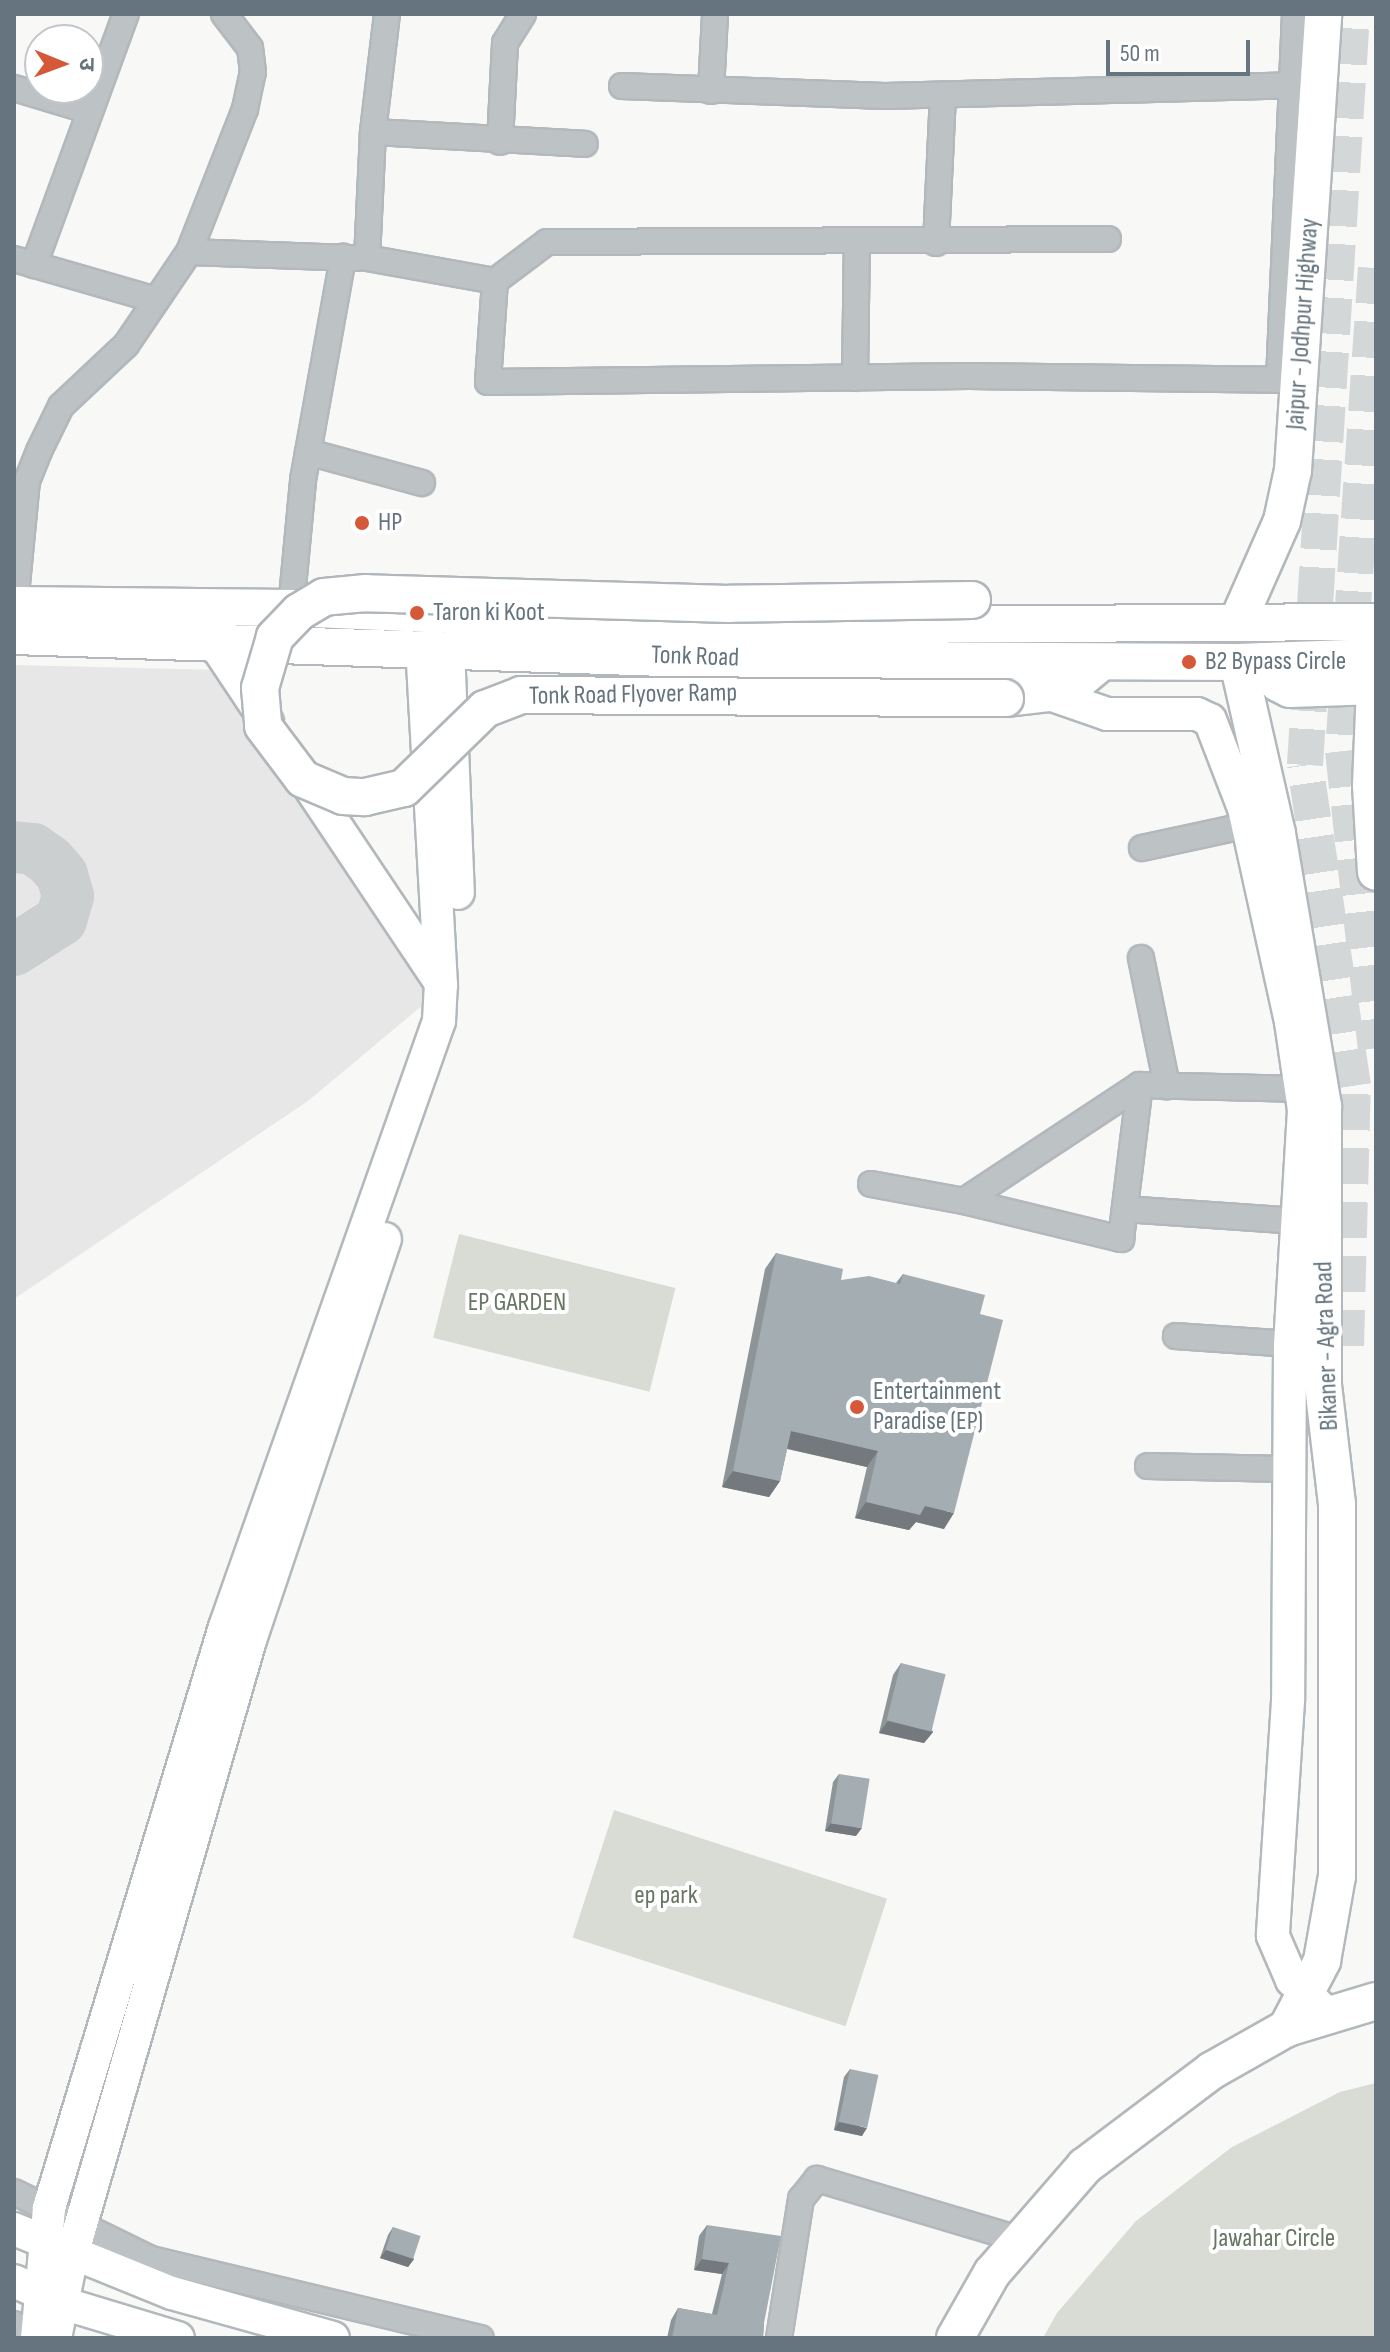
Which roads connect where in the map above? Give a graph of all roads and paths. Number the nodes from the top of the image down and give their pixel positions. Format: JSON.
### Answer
{"nodes":[{"id":1,"x":126,"y":14,"type":"edge"},
{"id":2,"x":224,"y":14,"type":"edge"},
{"id":3,"x":387,"y":14,"type":"edge"},
{"id":4,"x":523,"y":14,"type":"edge"},
{"id":5,"x":715,"y":14,"type":"edge"},
{"id":6,"x":1295,"y":14,"type":"edge"},
{"id":7,"x":1323,"y":14,"type":"edge"},
{"id":8,"x":1293,"y":85,"type":"junction"},
{"id":9,"x":622,"y":86,"type":"dead end"},
{"id":10,"x":14,"y":88,"type":"edge"},
{"id":11,"x":711,"y":91,"type":"junction"},
{"id":12,"x":943,"y":95,"type":"junction"},
{"id":13,"x":90,"y":111,"type":"junction"},
{"id":14,"x":373,"y":132,"type":"junction"},
{"id":15,"x":500,"y":142,"type":"junction"},
{"id":16,"x":585,"y":144,"type":"dead end"},
{"id":17,"x":1108,"y":239,"type":"dead end"},
{"id":18,"x":857,"y":243,"type":"junction"},
{"id":19,"x":936,"y":243,"type":"junction"},
{"id":20,"x":189,"y":252,"type":"junction"},
{"id":21,"x":355,"y":258,"type":"junction"},
{"id":22,"x":24,"y":262,"type":"edge"},
{"id":23,"x":495,"y":281,"type":"junction"},
{"id":24,"x":156,"y":300,"type":"junction"},
{"id":25,"x":855,"y":378,"type":"junction"},
{"id":26,"x":308,"y":452,"type":"junction"},
{"id":27,"x":422,"y":483,"type":"dead end"},
{"id":28,"x":1376,"y":600,"type":"edge"},
{"id":29,"x":291,"y":608,"type":"junction"},
{"id":30,"x":14,"y":615,"type":"edge"},
{"id":31,"x":1254,"y":622,"type":"junction"},
{"id":32,"x":1376,"y":622,"type":"edge"},
{"id":33,"x":1018,"y":625,"type":"junction"},
{"id":34,"x":211,"y":638,"type":"junction"},
{"id":35,"x":435,"y":648,"type":"junction"},
{"id":36,"x":1376,"y":657,"type":"edge"},
{"id":37,"x":1250,"y":662,"type":"junction"},
{"id":38,"x":1100,"y":663,"type":"junction"},
{"id":39,"x":1376,"y":686,"type":"edge"},
{"id":40,"x":1052,"y":695,"type":"junction"},
{"id":41,"x":1248,"y":825,"type":"junction"},
{"id":42,"x":1142,"y":848,"type":"dead end"},
{"id":43,"x":1376,"y":872,"type":"edge"},
{"id":44,"x":1141,"y":958,"type":"dead end"},
{"id":45,"x":441,"y":985,"type":"junction"},
{"id":46,"x":1140,"y":1085,"type":"junction"},
{"id":47,"x":1167,"y":1086,"type":"junction"},
{"id":48,"x":1301,"y":1089,"type":"junction"},
{"id":49,"x":871,"y":1184,"type":"dead end"},
{"id":50,"x":964,"y":1201,"type":"junction"},
{"id":51,"x":1125,"y":1209,"type":"junction"},
{"id":52,"x":1297,"y":1221,"type":"junction"},
{"id":53,"x":1176,"y":1336,"type":"dead end"},
{"id":54,"x":1290,"y":1344,"type":"junction"},
{"id":55,"x":1346,"y":1346,"type":"tunnel mouth"},
{"id":56,"x":1148,"y":1466,"type":"dead end"},
{"id":57,"x":1286,"y":1469,"type":"junction"},
{"id":58,"x":1337,"y":1504,"type":"junction"},
{"id":59,"x":1376,"y":2001,"type":"edge"},
{"id":60,"x":1317,"y":2003,"type":"junction"},
{"id":61,"x":14,"y":2192,"type":"edge"},
{"id":62,"x":49,"y":2208,"type":"junction"},
{"id":63,"x":82,"y":2223,"type":"junction"},
{"id":64,"x":14,"y":2229,"type":"edge"},
{"id":65,"x":1021,"y":2240,"type":"junction"},
{"id":66,"x":59,"y":2249,"type":"junction"},
{"id":67,"x":39,"y":2293,"type":"edge"},
{"id":68,"x":37,"y":2335,"type":"edge"},
{"id":69,"x":178,"y":2338,"type":"edge"},
{"id":70,"x":333,"y":2338,"type":"edge"},
{"id":71,"x":481,"y":2338,"type":"edge"},
{"id":72,"x":779,"y":2338,"type":"edge"},
{"id":73,"x":955,"y":2338,"type":"edge"}],
"edges":[{"from":1,"to":13,"type":"street"},
{"from":2,"to":20,"type":"street"},
{"from":3,"to":14,"type":"street"},
{"from":4,"to":15,"type":"street"},
{"from":5,"to":11,"type":"street"},
{"from":6,"to":8,"type":"street"},
{"from":7,"to":31,"type":"main road","name":"Jaipur - Jodhpur Highway"},
{"from":8,"to":12,"type":"street"},
{"from":8,"to":25,"type":"street"},
{"from":9,"to":11,"type":"street"},
{"from":10,"to":13,"type":"street"},
{"from":11,"to":12,"type":"street"},
{"from":12,"to":19,"type":"street"},
{"from":13,"to":22,"type":"street"},
{"from":14,"to":15,"type":"street"},
{"from":14,"to":21,"type":"street"},
{"from":15,"to":16,"type":"street"},
{"from":17,"to":19,"type":"street"},
{"from":18,"to":19,"type":"street"},
{"from":18,"to":23,"type":"street"},
{"from":18,"to":25,"type":"street"},
{"from":20,"to":21,"type":"street"},
{"from":20,"to":24,"type":"street"},
{"from":21,"to":23,"type":"street"},
{"from":21,"to":26,"type":"street"},
{"from":22,"to":24,"type":"street"},
{"from":23,"to":25,"type":"street"},
{"from":24,"to":30,"type":"street"},
{"from":26,"to":27,"type":"street"},
{"from":26,"to":29,"type":"street"},
{"from":28,"to":31,"type":"main road"},
{"from":29,"to":30,"type":"main road","name":"Tonk Road"},
{"from":29,"to":33,"type":"main road","name":"Tonk Road"},
{"from":30,"to":34,"type":"main road","name":"Tonk Road"},
{"from":31,"to":32,"type":"main road","name":"Tonk Road"},
{"from":31,"to":33,"type":"main road","name":"Tonk Road"},
{"from":33,"to":40,"type":"main road","name":"Tonk Road Flyover Ramp","bridge":true},
{"from":34,"to":35,"type":"main road","name":"Tonk Road"},
{"from":34,"to":45,"type":"street"},
{"from":35,"to":38,"type":"main road","name":"Tonk Road"},
{"from":35,"to":45,"type":"street"},
{"from":35,"to":63,"type":"street"},
{"from":36,"to":37,"type":"main road","name":"Tonk Road"},
{"from":37,"to":38,"type":"main road","name":"Tonk Road"},
{"from":37,"to":39,"type":"main road"},
{"from":37,"to":58,"type":"main road","name":"Bikaner - Agra Road"},
{"from":38,"to":40,"type":"main road","name":"Tonk Road Flyover Ramp"},
{"from":39,"to":43,"type":"main road"},
{"from":40,"to":41,"type":"street"},
{"from":41,"to":42,"type":"street"},
{"from":41,"to":48,"type":"street"},
{"from":44,"to":47,"type":"street"},
{"from":45,"to":62,"type":"street"},
{"from":46,"to":47,"type":"street"},
{"from":46,"to":50,"type":"street"},
{"from":46,"to":51,"type":"street"},
{"from":47,"to":48,"type":"street"},
{"from":48,"to":52,"type":"street"},
{"from":49,"to":50,"type":"street"},
{"from":50,"to":51,"type":"street"},
{"from":51,"to":52,"type":"street"},
{"from":52,"to":54,"type":"street"},
{"from":53,"to":54,"type":"street"},
{"from":54,"to":57,"type":"street"},
{"from":55,"to":58,"type":"main road"},
{"from":56,"to":57,"type":"street"},
{"from":57,"to":60,"type":"street"},
{"from":58,"to":60,"type":"main road","name":"Bikaner - Agra Road"},
{"from":59,"to":60,"type":"main road"},
{"from":60,"to":65,"type":"main road"},
{"from":61,"to":62,"type":"street"},
{"from":62,"to":63,"type":"street"},
{"from":62,"to":66,"type":"street"},
{"from":63,"to":66,"type":"street"},
{"from":63,"to":71,"type":"street"},
{"from":64,"to":66,"type":"street"},
{"from":65,"to":72,"type":"street"},
{"from":65,"to":73,"type":"main road"},
{"from":66,"to":67,"type":"street"},
{"from":66,"to":70,"type":"street"},
{"from":67,"to":68,"type":"street"},
{"from":67,"to":69,"type":"street"}]}
